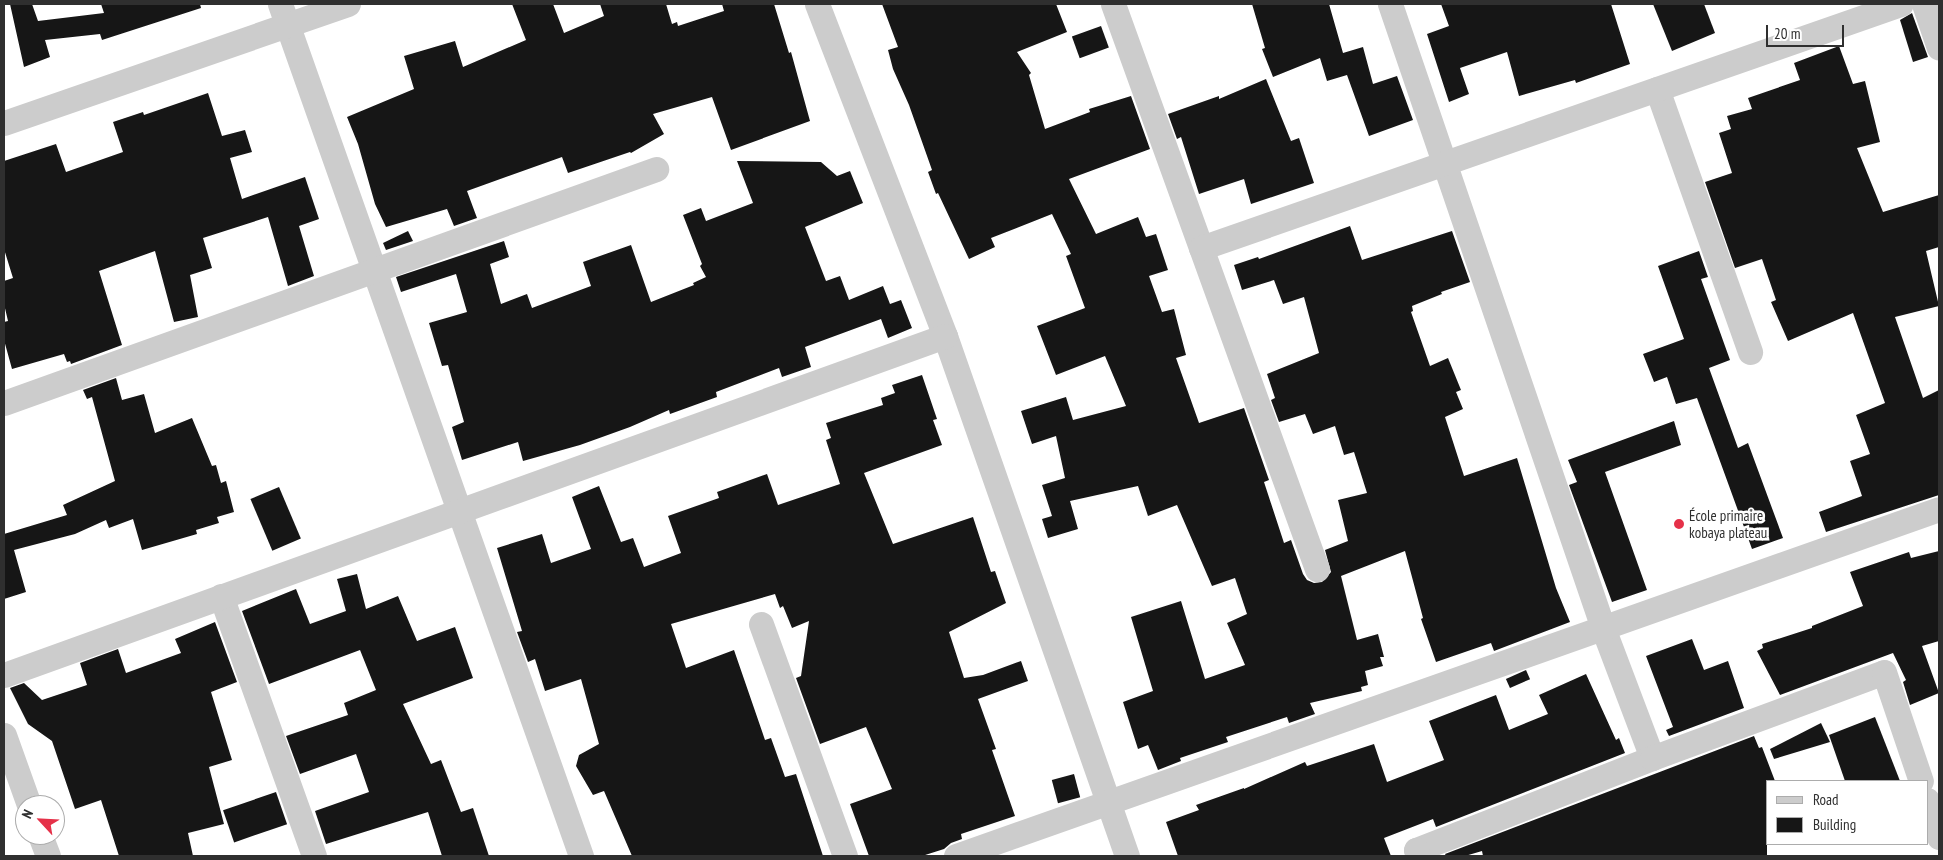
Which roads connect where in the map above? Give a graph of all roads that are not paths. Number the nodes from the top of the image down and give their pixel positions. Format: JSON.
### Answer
{"nodes":[{"id":1,"x":348,"y":4,"type":"edge"},
{"id":2,"x":817,"y":4,"type":"edge"},
{"id":3,"x":1113,"y":4,"type":"edge"},
{"id":4,"x":1390,"y":4,"type":"edge"},
{"id":5,"x":1901,"y":4,"type":"edge"},
{"id":6,"x":1924,"y":4,"type":"edge"},
{"id":7,"x":284,"y":15,"type":"edge"},
{"id":8,"x":1939,"y":48,"type":"edge"},
{"id":9,"x":1657,"y":89,"type":"junction"},
{"id":10,"x":4,"y":123,"type":"edge"},
{"id":11,"x":1446,"y":163,"type":"junction"},
{"id":12,"x":656,"y":169,"type":"dead end"},
{"id":13,"x":1201,"y":248,"type":"junction"},
{"id":14,"x":375,"y":272,"type":"junction"},
{"id":15,"x":945,"y":336,"type":"junction"},
{"id":16,"x":1750,"y":352,"type":"dead end"},
{"id":17,"x":4,"y":402,"type":"edge"},
{"id":18,"x":1939,"y":509,"type":"edge"},
{"id":19,"x":459,"y":510,"type":"junction"},
{"id":20,"x":1317,"y":569,"type":"dead end"},
{"id":21,"x":221,"y":596,"type":"junction"},
{"id":22,"x":761,"y":624,"type":"dead end"},
{"id":23,"x":1603,"y":628,"type":"junction"},
{"id":24,"x":4,"y":675,"type":"edge"},
{"id":25,"x":4,"y":735,"type":"edge"},
{"id":26,"x":1652,"y":758,"type":"junction"},
{"id":27,"x":1921,"y":780,"type":"edge"},
{"id":28,"x":25,"y":795,"type":"edge"},
{"id":29,"x":1109,"y":803,"type":"junction"},
{"id":30,"x":1928,"y":803,"type":"edge"},
{"id":31,"x":1939,"y":837,"type":"edge"},
{"id":32,"x":314,"y":856,"type":"edge"},
{"id":33,"x":581,"y":856,"type":"edge"},
{"id":34,"x":845,"y":856,"type":"edge"},
{"id":35,"x":956,"y":856,"type":"edge"},
{"id":36,"x":1127,"y":856,"type":"edge"},
{"id":37,"x":1418,"y":856,"type":"edge"}],
"edges":[{"from":1,"to":7,"type":"street"},
{"from":2,"to":15,"type":"street"},
{"from":3,"to":13,"type":"street"},
{"from":4,"to":11,"type":"street"},
{"from":5,"to":9,"type":"street"},
{"from":6,"to":8,"type":"street"},
{"from":7,"to":10,"type":"street"},
{"from":7,"to":14,"type":"street"},
{"from":9,"to":11,"type":"street"},
{"from":9,"to":16,"type":"street"},
{"from":11,"to":13,"type":"street"},
{"from":11,"to":23,"type":"street"},
{"from":12,"to":14,"type":"street"},
{"from":13,"to":20,"type":"street"},
{"from":14,"to":17,"type":"street"},
{"from":14,"to":19,"type":"street"},
{"from":15,"to":19,"type":"street"},
{"from":15,"to":29,"type":"street"},
{"from":18,"to":23,"type":"street"},
{"from":19,"to":21,"type":"street"},
{"from":19,"to":33,"type":"street"},
{"from":21,"to":24,"type":"street"},
{"from":21,"to":32,"type":"street"},
{"from":22,"to":34,"type":"street"},
{"from":23,"to":26,"type":"street"},
{"from":23,"to":29,"type":"street"},
{"from":25,"to":28,"type":"street"},
{"from":26,"to":27,"type":"street"},
{"from":26,"to":37,"type":"street"},
{"from":29,"to":35,"type":"street"},
{"from":29,"to":36,"type":"street"},
{"from":30,"to":31,"type":"street"}]}
